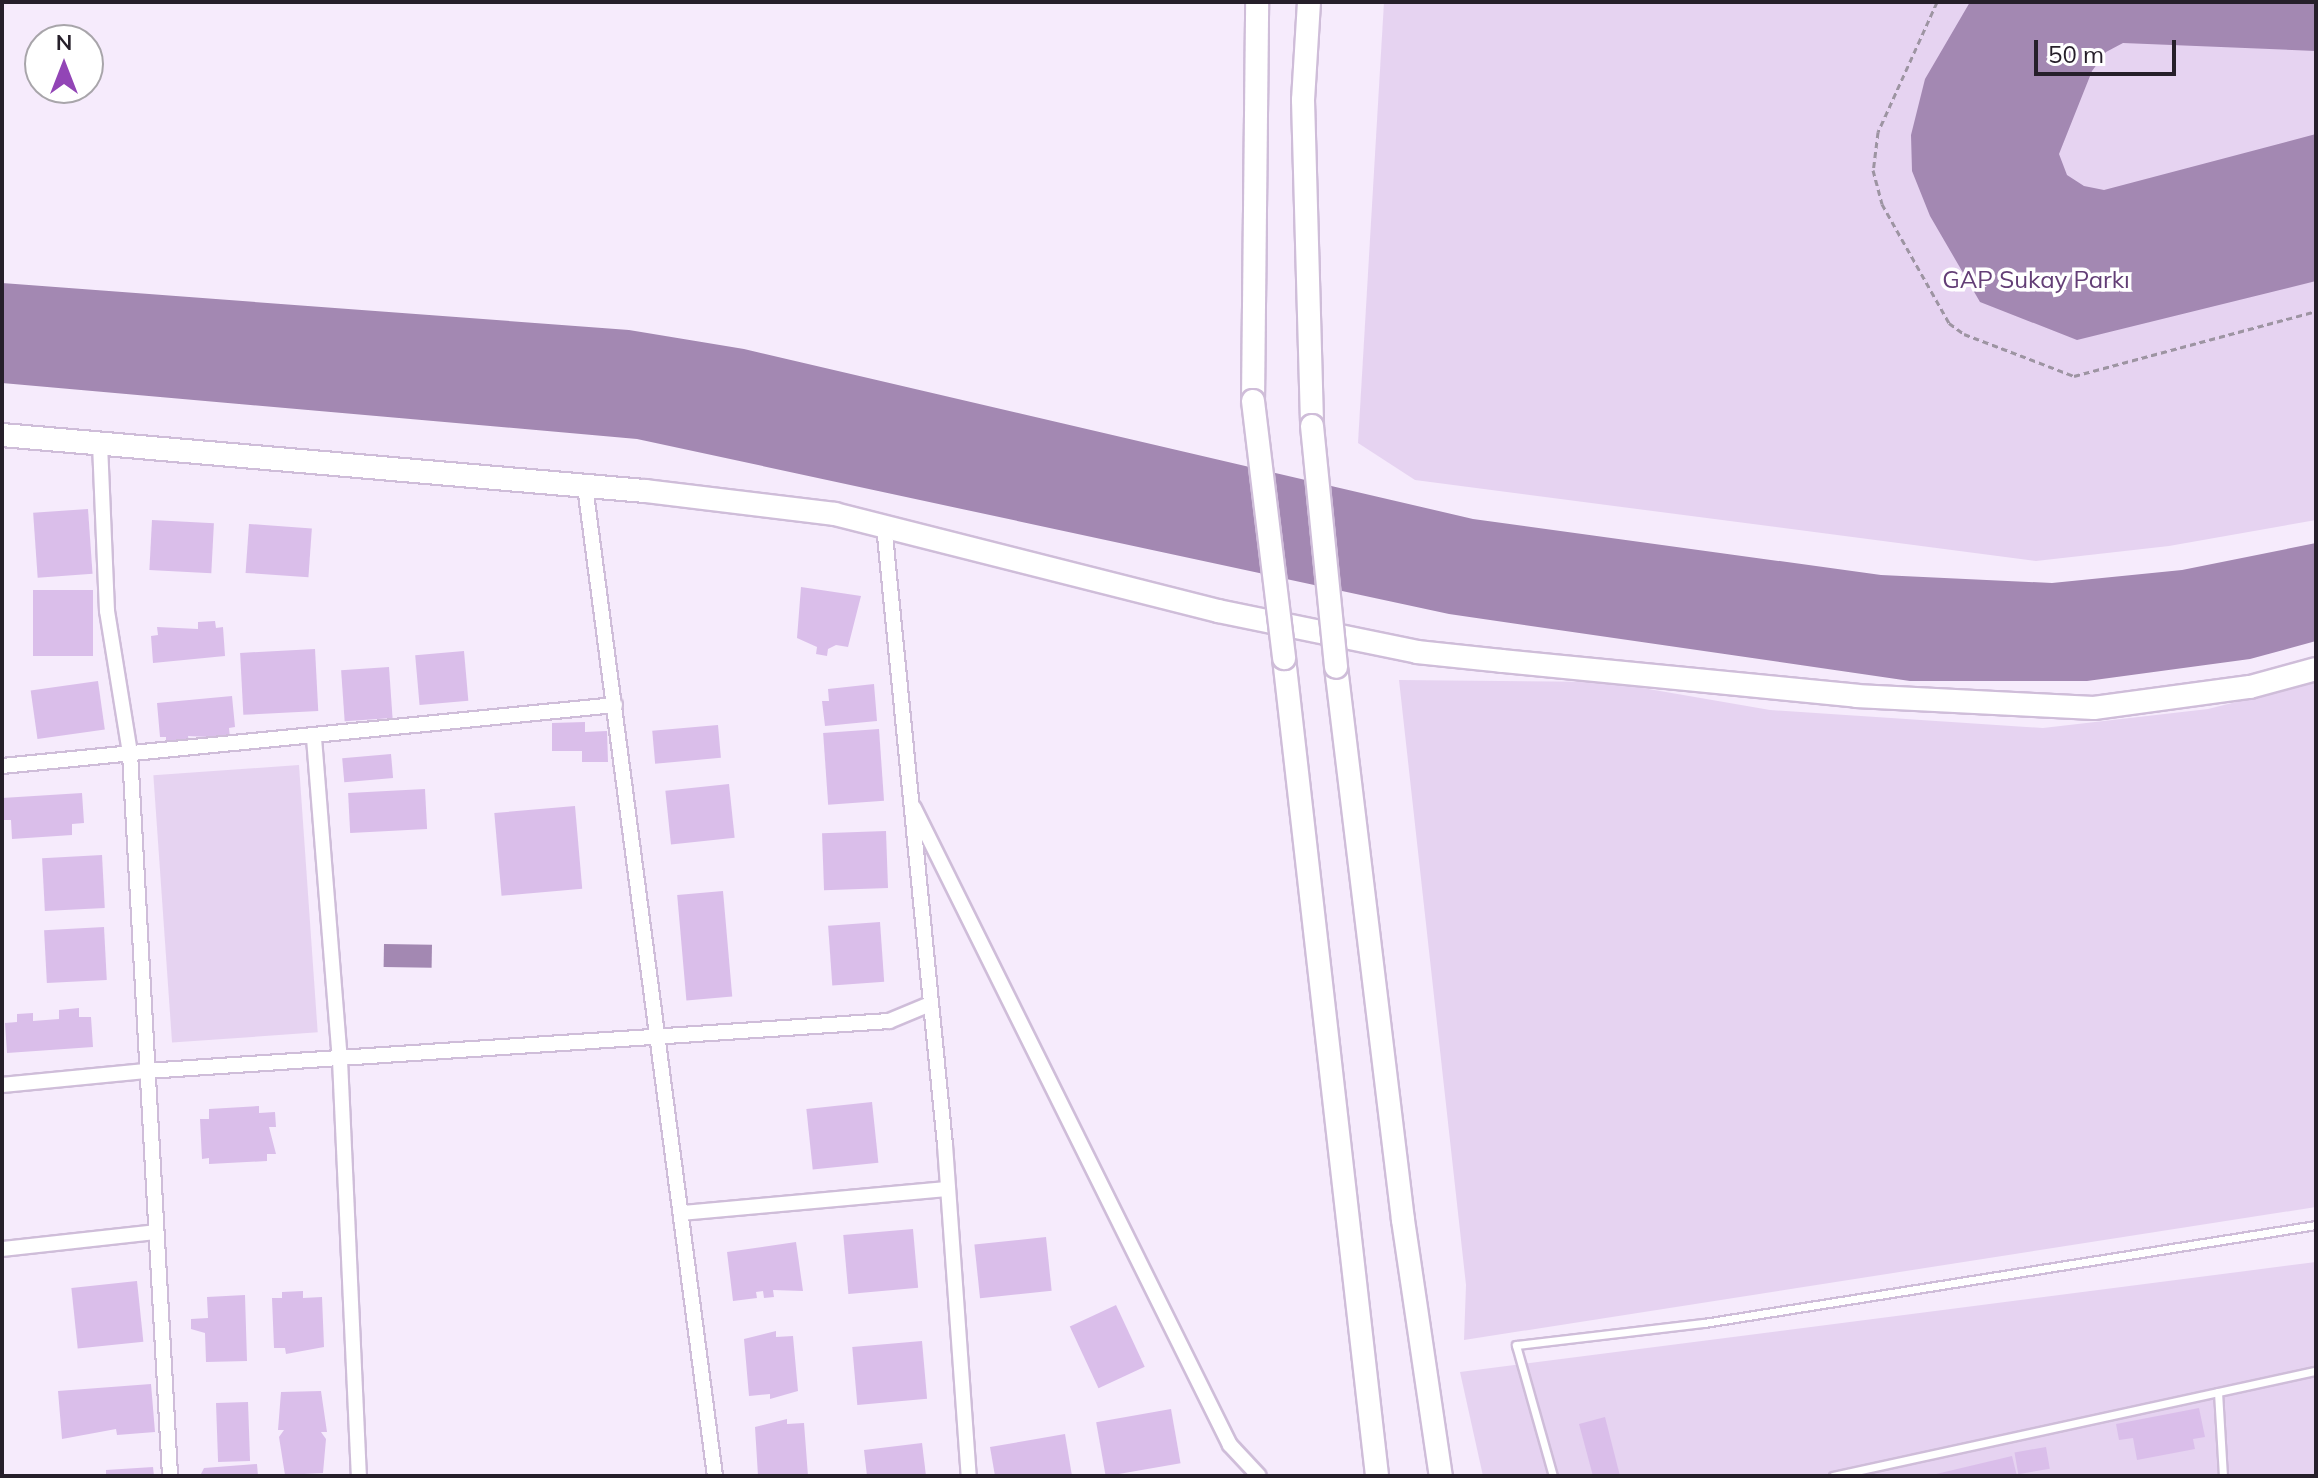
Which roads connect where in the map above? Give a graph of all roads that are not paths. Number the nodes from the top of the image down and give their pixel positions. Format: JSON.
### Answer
{"nodes":[{"id":1,"x":1257,"y":2,"type":"edge"},
{"id":2,"x":1309,"y":2,"type":"edge"},
{"id":3,"x":2,"y":435,"type":"edge"},
{"id":4,"x":100,"y":444,"type":"junction"},
{"id":5,"x":585,"y":486,"type":"junction"},
{"id":6,"x":884,"y":525,"type":"junction"},
{"id":7,"x":2316,"y":669,"type":"edge"},
{"id":8,"x":615,"y":705,"type":"junction"},
{"id":9,"x":314,"y":738,"type":"junction"},
{"id":10,"x":130,"y":753,"type":"junction"},
{"id":11,"x":2,"y":766,"type":"edge"},
{"id":12,"x":910,"y":800,"type":"junction"},
{"id":13,"x":930,"y":1004,"type":"junction"},
{"id":14,"x":659,"y":1035,"type":"junction"},
{"id":15,"x":340,"y":1060,"type":"junction"},
{"id":16,"x":146,"y":1071,"type":"junction"},
{"id":17,"x":2,"y":1085,"type":"edge"},
{"id":18,"x":948,"y":1189,"type":"junction"},
{"id":19,"x":682,"y":1213,"type":"junction"},
{"id":20,"x":2316,"y":1225,"type":"edge"},
{"id":21,"x":155,"y":1232,"type":"junction"},
{"id":22,"x":2,"y":1249,"type":"edge"},
{"id":23,"x":2316,"y":1371,"type":"edge"},
{"id":24,"x":2218,"y":1392,"type":"junction"},
{"id":25,"x":170,"y":1476,"type":"edge"},
{"id":26,"x":359,"y":1476,"type":"edge"},
{"id":27,"x":715,"y":1476,"type":"edge"},
{"id":28,"x":969,"y":1476,"type":"edge"},
{"id":29,"x":1259,"y":1476,"type":"edge"},
{"id":30,"x":1377,"y":1476,"type":"edge"},
{"id":31,"x":1441,"y":1476,"type":"edge"},
{"id":32,"x":1553,"y":1476,"type":"edge"},
{"id":33,"x":1833,"y":1476,"type":"edge"},
{"id":34,"x":2223,"y":1476,"type":"edge"}],
"edges":[{"from":1,"to":30,"type":"main road","bridge":true},
{"from":2,"to":31,"type":"main road","bridge":true},
{"from":3,"to":4,"type":"main road"},
{"from":4,"to":5,"type":"main road"},
{"from":4,"to":10,"type":"street"},
{"from":5,"to":6,"type":"main road"},
{"from":5,"to":8,"type":"street"},
{"from":6,"to":7,"type":"main road"},
{"from":6,"to":12,"type":"street"},
{"from":8,"to":9,"type":"street"},
{"from":8,"to":14,"type":"street"},
{"from":9,"to":10,"type":"street"},
{"from":9,"to":15,"type":"street"},
{"from":10,"to":11,"type":"street"},
{"from":10,"to":16,"type":"street"},
{"from":12,"to":13,"type":"street"},
{"from":12,"to":29,"type":"street"},
{"from":13,"to":14,"type":"street"},
{"from":13,"to":18,"type":"street"},
{"from":14,"to":15,"type":"street"},
{"from":14,"to":19,"type":"street"},
{"from":15,"to":16,"type":"street"},
{"from":15,"to":26,"type":"street"},
{"from":16,"to":17,"type":"street"},
{"from":16,"to":21,"type":"street"},
{"from":18,"to":19,"type":"street"},
{"from":18,"to":28,"type":"street"},
{"from":19,"to":27,"type":"street"},
{"from":20,"to":32,"type":"lane"},
{"from":21,"to":22,"type":"street"},
{"from":21,"to":25,"type":"street"},
{"from":23,"to":24,"type":"lane"},
{"from":24,"to":33,"type":"lane"},
{"from":24,"to":34,"type":"lane"}]}
